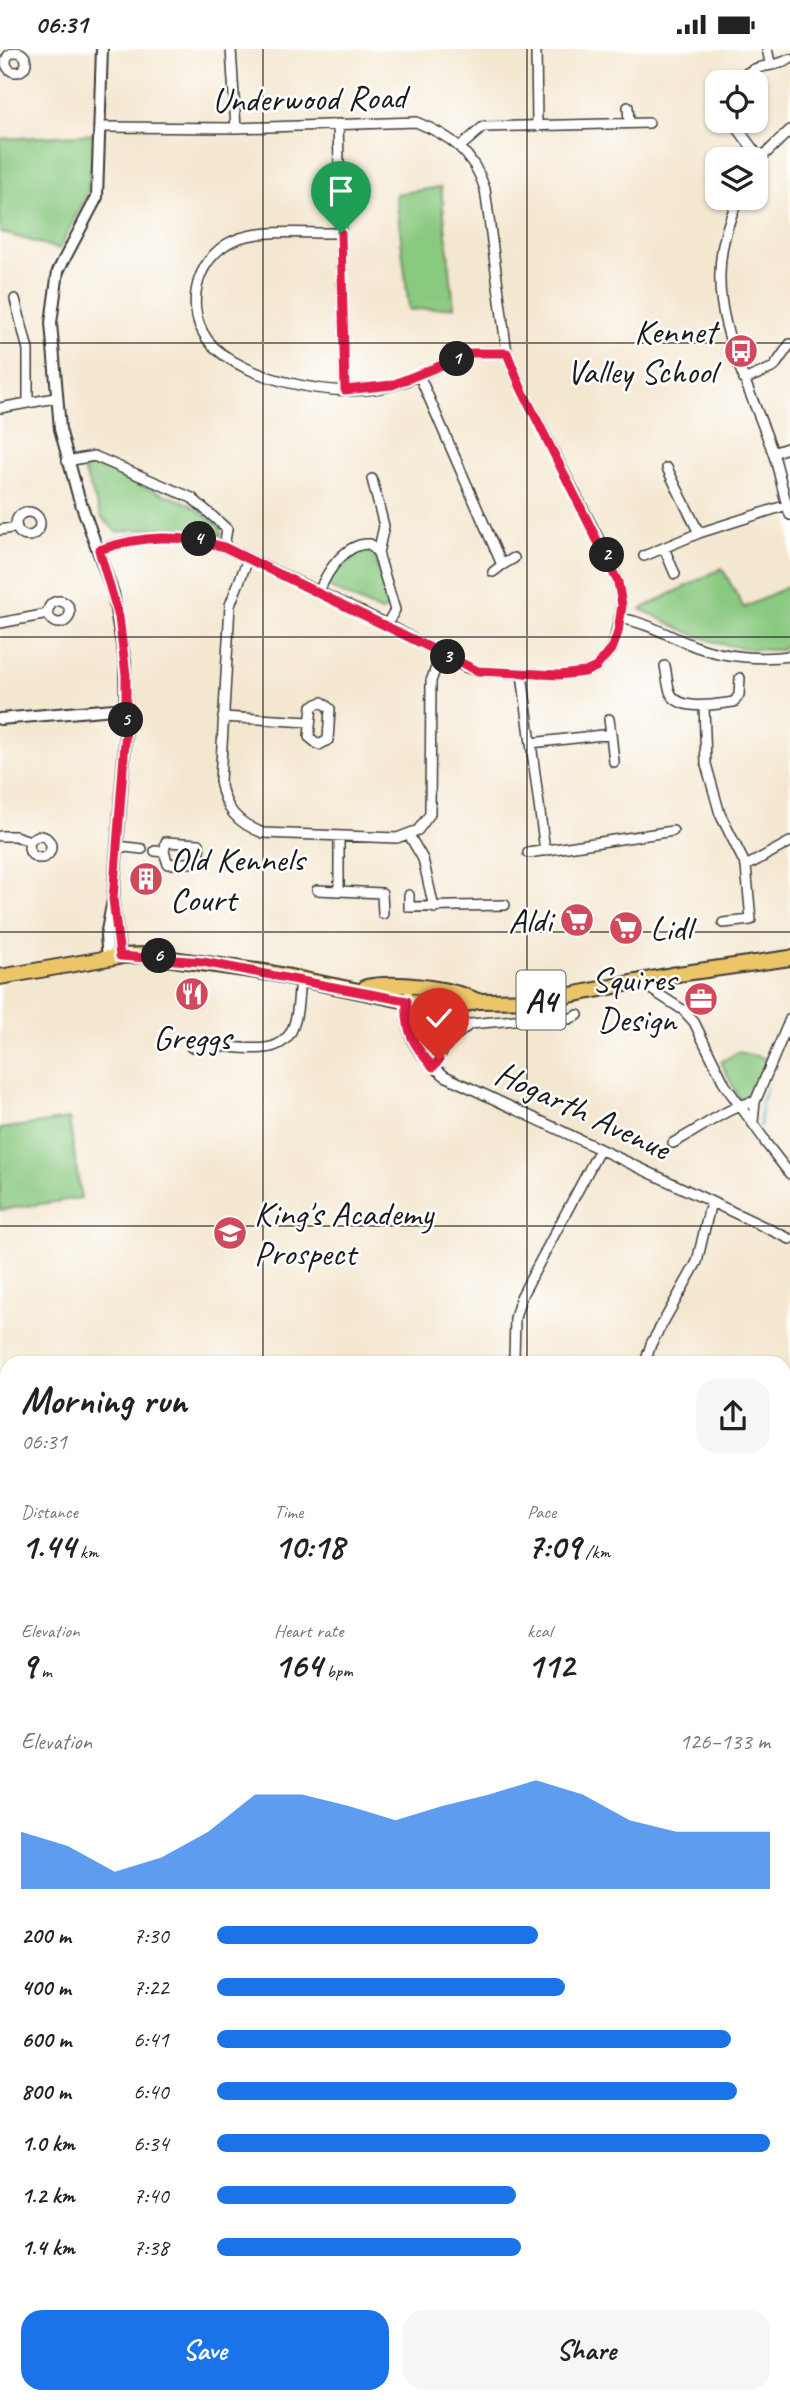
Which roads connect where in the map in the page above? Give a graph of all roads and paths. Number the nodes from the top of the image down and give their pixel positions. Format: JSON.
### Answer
{"nodes":[{"id":1,"x":102,"y":49,"type":"edge"},
{"id":2,"x":231,"y":49,"type":"edge"},
{"id":3,"x":536,"y":49,"type":"edge"},
{"id":4,"x":767,"y":49,"type":"edge"},
{"id":5,"x":790,"y":59,"type":"edge"},
{"id":6,"x":771,"y":62,"type":"junction"},
{"id":7,"x":751,"y":70,"type":"edge"},
{"id":8,"x":628,"y":107,"type":"dead end"},
{"id":9,"x":629,"y":123,"type":"junction"},
{"id":10,"x":649,"y":123,"type":"dead end"},
{"id":11,"x":338,"y":124,"type":"junction"},
{"id":12,"x":537,"y":125,"type":"junction"},
{"id":13,"x":101,"y":127,"type":"junction"},
{"id":14,"x":236,"y":128,"type":"junction"},
{"id":15,"x":790,"y":130,"type":"edge"},
{"id":16,"x":461,"y":146,"type":"junction"},
{"id":17,"x":768,"y":150,"type":"edge"},
{"id":18,"x":735,"y":210,"type":"edge"},
{"id":19,"x":341,"y":233,"type":"junction"},
{"id":20,"x":15,"y":299,"type":"dead end"},
{"id":21,"x":790,"y":344,"type":"edge"},
{"id":22,"x":507,"y":353,"type":"junction"},
{"id":23,"x":419,"y":375,"type":"junction"},
{"id":24,"x":744,"y":380,"type":"junction"},
{"id":25,"x":345,"y":390,"type":"junction"},
{"id":26,"x":55,"y":398,"type":"junction"},
{"id":27,"x":29,"y":401,"type":"junction"},
{"id":28,"x":0,"y":408,"type":"edge"},
{"id":29,"x":790,"y":447,"type":"edge"},
{"id":30,"x":773,"y":453,"type":"junction"},
{"id":31,"x":67,"y":461,"type":"junction"},
{"id":32,"x":667,"y":468,"type":"dead end"},
{"id":33,"x":372,"y":479,"type":"dead end"},
{"id":34,"x":788,"y":510,"type":"edge"},
{"id":35,"x":17,"y":527,"type":"dead end"},
{"id":36,"x":0,"y":530,"type":"edge"},
{"id":37,"x":699,"y":533,"type":"junction"},
{"id":38,"x":224,"y":547,"type":"junction"},
{"id":39,"x":664,"y":548,"type":"junction"},
{"id":40,"x":99,"y":550,"type":"junction"},
{"id":41,"x":378,"y":553,"type":"junction"},
{"id":42,"x":644,"y":557,"type":"dead end"},
{"id":43,"x":514,"y":558,"type":"dead end"},
{"id":44,"x":248,"y":559,"type":"junction"},
{"id":45,"x":502,"y":565,"type":"junction"},
{"id":46,"x":493,"y":572,"type":"dead end"},
{"id":47,"x":675,"y":574,"type":"dead end"},
{"id":48,"x":318,"y":592,"type":"junction"},
{"id":49,"x":48,"y":614,"type":"dead end"},
{"id":50,"x":620,"y":618,"type":"junction"},
{"id":51,"x":0,"y":623,"type":"edge"},
{"id":52,"x":387,"y":624,"type":"junction"},
{"id":53,"x":441,"y":654,"type":"junction"},
{"id":54,"x":790,"y":656,"type":"edge"},
{"id":55,"x":665,"y":666,"type":"dead end"},
{"id":56,"x":522,"y":674,"type":"junction"},
{"id":57,"x":740,"y":678,"type":"dead end"},
{"id":58,"x":704,"y":706,"type":"junction"},
{"id":59,"x":125,"y":708,"type":"junction"},
{"id":60,"x":223,"y":716,"type":"junction"},
{"id":61,"x":0,"y":719,"type":"edge"},
{"id":62,"x":609,"y":719,"type":"dead end"},
{"id":63,"x":309,"y":722,"type":"dead end"},
{"id":64,"x":611,"y":734,"type":"junction"},
{"id":65,"x":531,"y":743,"type":"junction"},
{"id":66,"x":614,"y":762,"type":"dead end"},
{"id":67,"x":673,"y":831,"type":"dead end"},
{"id":68,"x":0,"y":835,"type":"edge"},
{"id":69,"x":409,"y":835,"type":"junction"},
{"id":70,"x":339,"y":836,"type":"junction"},
{"id":71,"x":30,"y":841,"type":"dead end"},
{"id":72,"x":790,"y":842,"type":"edge"},
{"id":73,"x":117,"y":846,"type":"junction"},
{"id":74,"x":142,"y":849,"type":"dead end"},
{"id":75,"x":545,"y":851,"type":"junction"},
{"id":76,"x":528,"y":853,"type":"dead end"},
{"id":77,"x":746,"y":866,"type":"junction"},
{"id":78,"x":317,"y":890,"type":"dead end"},
{"id":79,"x":339,"y":891,"type":"junction"},
{"id":80,"x":409,"y":895,"type":"dead end"},
{"id":81,"x":505,"y":905,"type":"dead end"},
{"id":82,"x":434,"y":908,"type":"junction"},
{"id":83,"x":383,"y":913,"type":"dead end"},
{"id":84,"x":723,"y":923,"type":"dead end"},
{"id":85,"x":114,"y":957,"type":"junction"},
{"id":86,"x":790,"y":958,"type":"edge"},
{"id":87,"x":0,"y":977,"type":"edge"},
{"id":88,"x":300,"y":978,"type":"junction"},
{"id":89,"x":638,"y":981,"type":"junction"},
{"id":90,"x":408,"y":994,"type":"junction"},
{"id":91,"x":578,"y":1015,"type":"dead end"},
{"id":92,"x":790,"y":1019,"type":"edge"},
{"id":93,"x":191,"y":1047,"type":"dead end"},
{"id":94,"x":433,"y":1067,"type":"junction"},
{"id":95,"x":755,"y":1102,"type":"junction"},
{"id":96,"x":737,"y":1104,"type":"junction"},
{"id":97,"x":753,"y":1122,"type":"junction"},
{"id":98,"x":673,"y":1143,"type":"dead end"},
{"id":99,"x":600,"y":1149,"type":"junction"},
{"id":100,"x":790,"y":1174,"type":"edge"},
{"id":101,"x":711,"y":1202,"type":"junction"},
{"id":102,"x":790,"y":1239,"type":"edge"},
{"id":103,"x":519,"y":1356,"type":"edge"},
{"id":104,"x":647,"y":1356,"type":"edge"}],
"edges":[{"from":1,"to":13,"type":"street"},
{"from":2,"to":14,"type":"street"},
{"from":3,"to":12,"type":"street"},
{"from":4,"to":6,"type":"street"},
{"from":5,"to":6,"type":"street"},
{"from":6,"to":7,"type":"street"},
{"from":8,"to":9,"type":"street"},
{"from":9,"to":10,"type":"street"},
{"from":9,"to":12,"type":"street"},
{"from":11,"to":14,"type":"street","name":"Underwood Road"},
{"from":11,"to":16,"type":"street","name":"Underwood Road"},
{"from":11,"to":19,"type":"street"},
{"from":12,"to":16,"type":"street"},
{"from":13,"to":14,"type":"street","name":"Underwood Road"},
{"from":13,"to":26,"type":"street"},
{"from":15,"to":17,"type":"street"},
{"from":16,"to":22,"type":"street","name":"Underwood Road"},
{"from":18,"to":24,"type":"street"},
{"from":19,"to":25,"type":"street"},
{"from":19,"to":25,"type":"street"},
{"from":20,"to":27,"type":"street"},
{"from":21,"to":24,"type":"street"},
{"from":22,"to":23,"type":"street"},
{"from":22,"to":50,"type":"street","name":"Underwood Road"},
{"from":23,"to":25,"type":"street"},
{"from":23,"to":45,"type":"street"},
{"from":24,"to":30,"type":"street"},
{"from":26,"to":27,"type":"street"},
{"from":26,"to":31,"type":"street"},
{"from":27,"to":28,"type":"street"},
{"from":29,"to":30,"type":"street"},
{"from":30,"to":34,"type":"street"},
{"from":31,"to":38,"type":"street"},
{"from":31,"to":40,"type":"street"},
{"from":32,"to":37,"type":"street"},
{"from":33,"to":41,"type":"street"},
{"from":34,"to":37,"type":"street"},
{"from":35,"to":36,"type":"street"},
{"from":37,"to":39,"type":"street"},
{"from":38,"to":40,"type":"street","name":"Underwood Road"},
{"from":38,"to":44,"type":"street","name":"Underwood Road"},
{"from":39,"to":42,"type":"street"},
{"from":39,"to":47,"type":"street"},
{"from":40,"to":59,"type":"street"},
{"from":41,"to":48,"type":"street"},
{"from":41,"to":52,"type":"street"},
{"from":43,"to":45,"type":"street"},
{"from":44,"to":48,"type":"street","name":"Underwood Road"},
{"from":44,"to":60,"type":"street"},
{"from":45,"to":46,"type":"street"},
{"from":48,"to":52,"type":"street","name":"Underwood Road"},
{"from":49,"to":51,"type":"street"},
{"from":50,"to":54,"type":"street"},
{"from":50,"to":56,"type":"street","name":"Underwood Road"},
{"from":52,"to":53,"type":"street","name":"Underwood Road"},
{"from":53,"to":56,"type":"street","name":"Underwood Road"},
{"from":53,"to":69,"type":"street"},
{"from":55,"to":58,"type":"street"},
{"from":56,"to":65,"type":"street"},
{"from":57,"to":58,"type":"street"},
{"from":58,"to":77,"type":"street"},
{"from":59,"to":61,"type":"street"},
{"from":59,"to":73,"type":"street"},
{"from":60,"to":63,"type":"street"},
{"from":60,"to":70,"type":"street"},
{"from":62,"to":64,"type":"street"},
{"from":64,"to":65,"type":"street"},
{"from":64,"to":66,"type":"street"},
{"from":65,"to":75,"type":"street"},
{"from":67,"to":75,"type":"street"},
{"from":68,"to":71,"type":"street"},
{"from":69,"to":70,"type":"street"},
{"from":69,"to":82,"type":"street"},
{"from":70,"to":79,"type":"street"},
{"from":72,"to":77,"type":"street"},
{"from":73,"to":74,"type":"street"},
{"from":73,"to":85,"type":"street"},
{"from":75,"to":76,"type":"street"},
{"from":77,"to":84,"type":"street"},
{"from":78,"to":79,"type":"street"},
{"from":79,"to":83,"type":"street"},
{"from":80,"to":82,"type":"street"},
{"from":81,"to":82,"type":"street"},
{"from":85,"to":87,"type":"main road","number":"A4"},
{"from":85,"to":88,"type":"main road","number":"A4"},
{"from":86,"to":89,"type":"main road","number":"A4"},
{"from":88,"to":90,"type":"main road","number":"A4"},
{"from":88,"to":93,"type":"street"},
{"from":89,"to":90,"type":"main road","number":"A4"},
{"from":89,"to":96,"type":"street"},
{"from":90,"to":94,"type":"street","name":"Hogarth Avenue"},
{"from":91,"to":94,"type":"street"},
{"from":92,"to":95,"type":"street"},
{"from":94,"to":99,"type":"street","name":"Hogarth Avenue"},
{"from":95,"to":96,"type":"street"},
{"from":95,"to":97,"type":"street"},
{"from":96,"to":97,"type":"street"},
{"from":96,"to":98,"type":"street"},
{"from":97,"to":100,"type":"street"},
{"from":99,"to":101,"type":"street","name":"Hogarth Avenue"},
{"from":99,"to":103,"type":"street"},
{"from":101,"to":102,"type":"street","name":"Hogarth Avenue"},
{"from":101,"to":104,"type":"street"}]}
